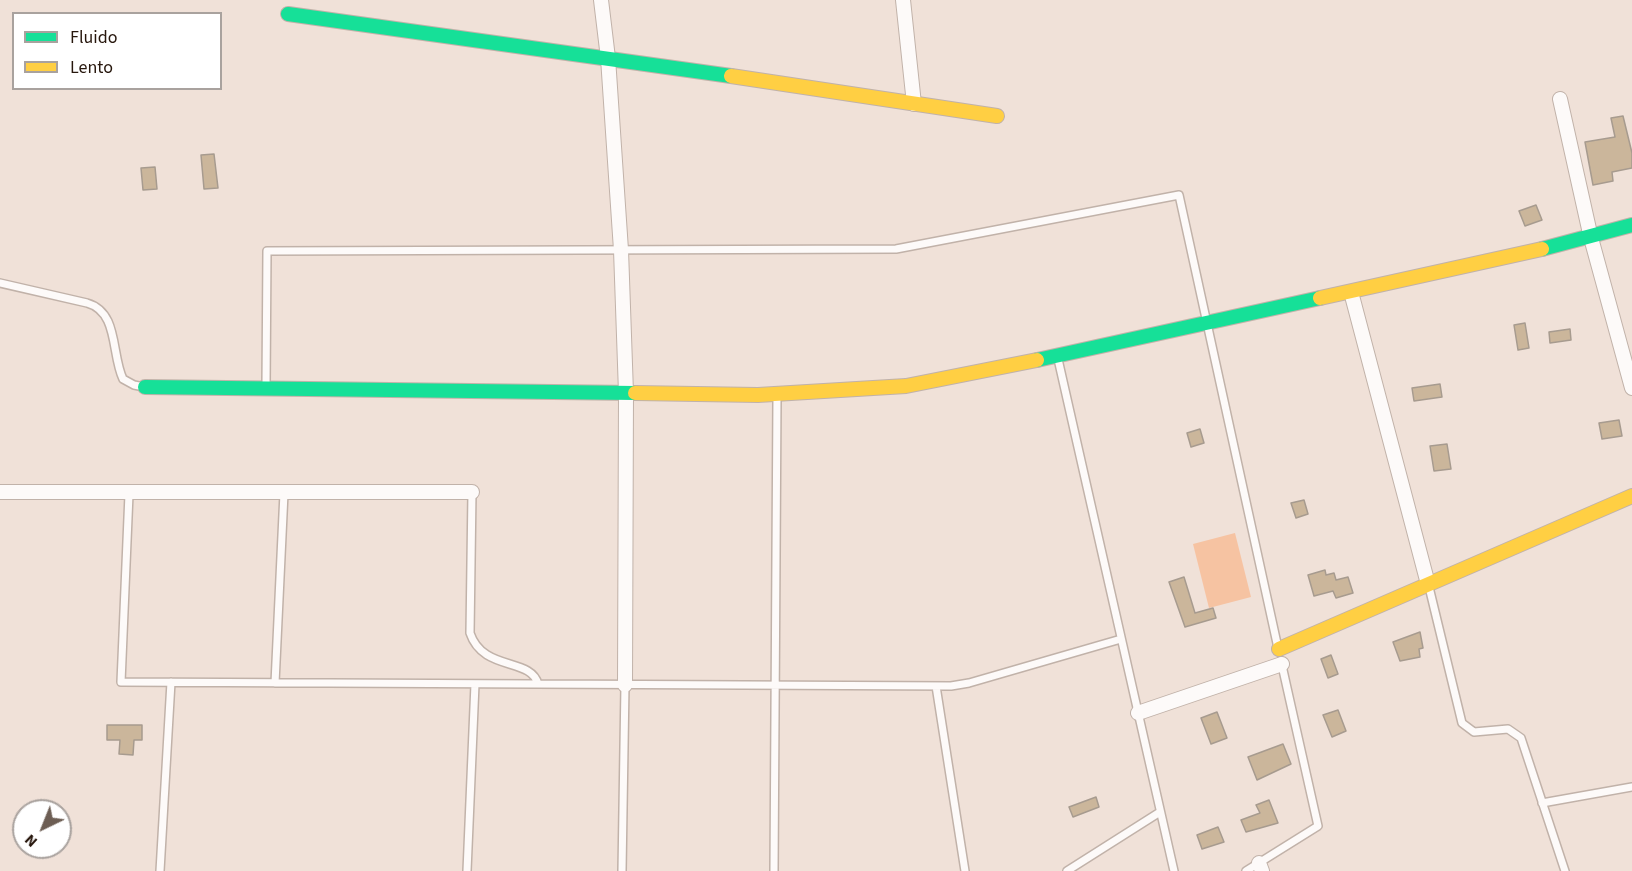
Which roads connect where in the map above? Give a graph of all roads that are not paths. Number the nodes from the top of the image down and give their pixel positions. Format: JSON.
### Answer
{"nodes":[{"id":1,"x":601,"y":0,"type":"edge"},
{"id":2,"x":903,"y":0,"type":"edge"},
{"id":3,"x":288,"y":14,"type":"dead end"},
{"id":4,"x":608,"y":58,"type":"junction"},
{"id":5,"x":1560,"y":99,"type":"dead end"},
{"id":6,"x":914,"y":104,"type":"junction"},
{"id":7,"x":996,"y":116,"type":"dead end"},
{"id":8,"x":1632,"y":225,"type":"edge"},
{"id":9,"x":1591,"y":238,"type":"junction"},
{"id":10,"x":621,"y":250,"type":"junction"},
{"id":11,"x":0,"y":283,"type":"edge"},
{"id":12,"x":1351,"y":292,"type":"junction"},
{"id":13,"x":1207,"y":322,"type":"junction"},
{"id":14,"x":1058,"y":356,"type":"junction"},
{"id":15,"x":145,"y":387,"type":"joint"},
{"id":16,"x":266,"y":388,"type":"junction"},
{"id":17,"x":1632,"y":388,"type":"edge"},
{"id":18,"x":626,"y":393,"type":"junction"},
{"id":19,"x":777,"y":394,"type":"junction"},
{"id":20,"x":0,"y":492,"type":"edge"},
{"id":21,"x":472,"y":492,"type":"joint"},
{"id":22,"x":284,"y":493,"type":"junction"},
{"id":23,"x":129,"y":494,"type":"junction"},
{"id":24,"x":1632,"y":496,"type":"edge"},
{"id":25,"x":1428,"y":584,"type":"junction"},
{"id":26,"x":1121,"y":639,"type":"junction"},
{"id":27,"x":1279,"y":649,"type":"junction"},
{"id":28,"x":1282,"y":664,"type":"junction"},
{"id":29,"x":171,"y":682,"type":"junction"},
{"id":30,"x":276,"y":683,"type":"junction"},
{"id":31,"x":475,"y":684,"type":"junction"},
{"id":32,"x":538,"y":684,"type":"junction"},
{"id":33,"x":625,"y":685,"type":"junction"},
{"id":34,"x":775,"y":686,"type":"junction"},
{"id":35,"x":936,"y":686,"type":"junction"},
{"id":36,"x":1138,"y":714,"type":"junction"},
{"id":37,"x":1632,"y":787,"type":"edge"},
{"id":38,"x":1542,"y":803,"type":"junction"},
{"id":39,"x":1160,"y":812,"type":"junction"},
{"id":40,"x":1261,"y":867,"type":"edge"},
{"id":41,"x":160,"y":871,"type":"edge"},
{"id":42,"x":467,"y":871,"type":"edge"},
{"id":43,"x":622,"y":871,"type":"edge"},
{"id":44,"x":774,"y":871,"type":"edge"},
{"id":45,"x":965,"y":871,"type":"edge"},
{"id":46,"x":1067,"y":871,"type":"edge"},
{"id":47,"x":1173,"y":871,"type":"edge"},
{"id":48,"x":1246,"y":871,"type":"edge"},
{"id":49,"x":1565,"y":871,"type":"edge"}],
"edges":[{"from":1,"to":4,"type":"street"},
{"from":2,"to":6,"type":"street"},
{"from":3,"to":4,"type":"street"},
{"from":4,"to":6,"type":"street"},
{"from":4,"to":10,"type":"street"},
{"from":5,"to":9,"type":"street"},
{"from":6,"to":7,"type":"street"},
{"from":8,"to":9,"type":"street"},
{"from":9,"to":12,"type":"street"},
{"from":9,"to":17,"type":"street"},
{"from":10,"to":13,"type":"lane"},
{"from":10,"to":16,"type":"lane"},
{"from":10,"to":18,"type":"street"},
{"from":11,"to":15,"type":"lane"},
{"from":12,"to":13,"type":"street"},
{"from":12,"to":25,"type":"street"},
{"from":13,"to":14,"type":"street"},
{"from":13,"to":27,"type":"lane"},
{"from":14,"to":19,"type":"street"},
{"from":14,"to":26,"type":"lane"},
{"from":15,"to":16,"type":"street"},
{"from":16,"to":18,"type":"street"},
{"from":18,"to":19,"type":"street"},
{"from":18,"to":33,"type":"street"},
{"from":19,"to":34,"type":"lane"},
{"from":20,"to":23,"type":"street"},
{"from":21,"to":22,"type":"street"},
{"from":21,"to":32,"type":"lane"},
{"from":22,"to":23,"type":"street"},
{"from":22,"to":30,"type":"lane"},
{"from":23,"to":29,"type":"lane"},
{"from":24,"to":25,"type":"street"},
{"from":25,"to":27,"type":"street"},
{"from":25,"to":38,"type":"lane"},
{"from":26,"to":35,"type":"lane"},
{"from":26,"to":36,"type":"lane"},
{"from":27,"to":28,"type":"lane"},
{"from":28,"to":36,"type":"street"},
{"from":28,"to":40,"type":"lane"},
{"from":29,"to":30,"type":"lane"},
{"from":29,"to":41,"type":"lane"},
{"from":30,"to":31,"type":"lane"},
{"from":31,"to":32,"type":"lane"},
{"from":31,"to":42,"type":"lane"},
{"from":32,"to":33,"type":"lane"},
{"from":33,"to":34,"type":"lane"},
{"from":33,"to":43,"type":"lane"},
{"from":34,"to":35,"type":"lane"},
{"from":34,"to":44,"type":"lane"},
{"from":35,"to":45,"type":"lane"},
{"from":36,"to":39,"type":"lane"},
{"from":37,"to":38,"type":"lane"},
{"from":38,"to":49,"type":"lane"},
{"from":39,"to":46,"type":"lane"},
{"from":39,"to":47,"type":"lane"},
{"from":40,"to":48,"type":"lane"}]}
